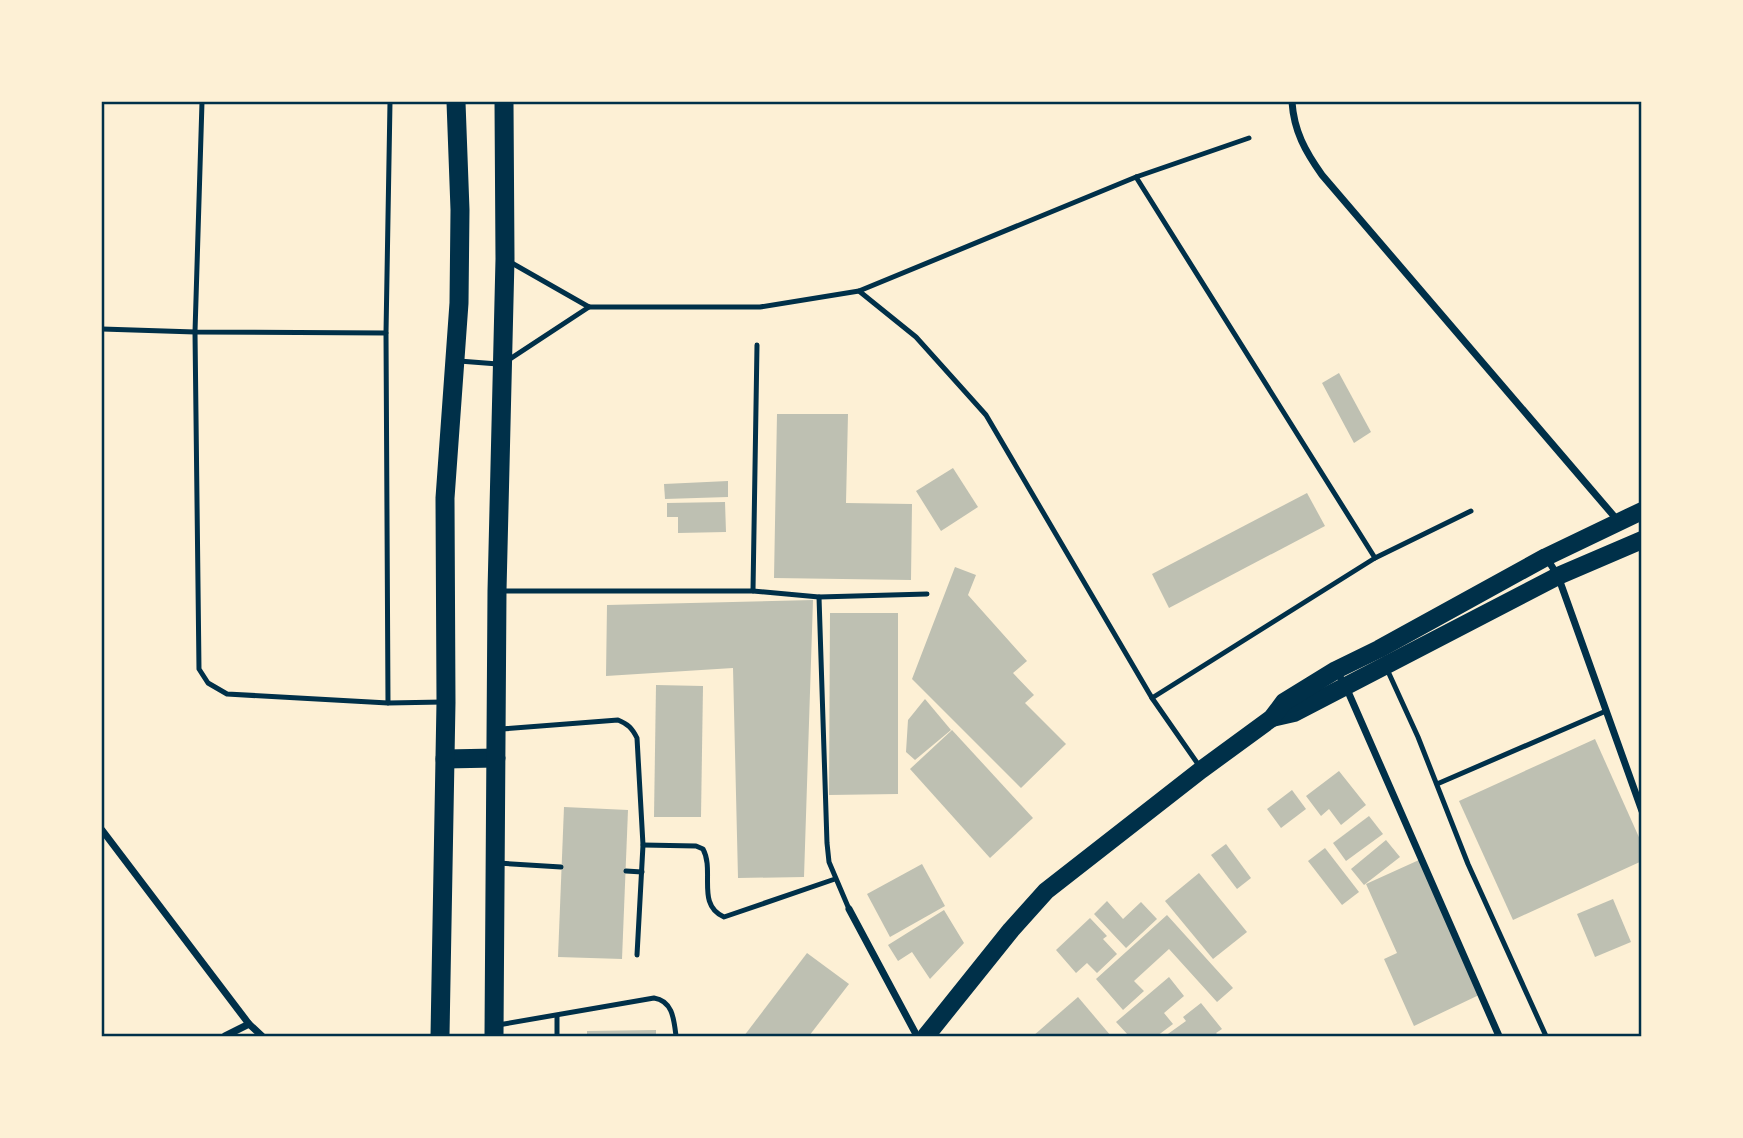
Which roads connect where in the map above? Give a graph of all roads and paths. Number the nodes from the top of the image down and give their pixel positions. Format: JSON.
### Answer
{"nodes":[{"id":1,"x":202,"y":102,"type":"edge"},
{"id":2,"x":390,"y":102,"type":"edge"},
{"id":3,"x":456,"y":102,"type":"edge"},
{"id":4,"x":504,"y":102,"type":"edge"},
{"id":5,"x":1292,"y":102,"type":"edge"},
{"id":6,"x":1250,"y":138,"type":"dead end"},
{"id":7,"x":1136,"y":177,"type":"junction"},
{"id":8,"x":505,"y":259,"type":"junction"},
{"id":9,"x":859,"y":291,"type":"junction"},
{"id":10,"x":589,"y":307,"type":"junction"},
{"id":11,"x":102,"y":329,"type":"edge"},
{"id":12,"x":195,"y":332,"type":"junction"},
{"id":13,"x":386,"y":333,"type":"junction"},
{"id":14,"x":757,"y":345,"type":"dead end"},
{"id":15,"x":454,"y":361,"type":"junction"},
{"id":16,"x":503,"y":364,"type":"junction"},
{"id":17,"x":1471,"y":511,"type":"dead end"},
{"id":18,"x":1642,"y":512,"type":"edge"},
{"id":19,"x":1619,"y":522,"type":"junction"},
{"id":20,"x":1642,"y":540,"type":"edge"},
{"id":21,"x":1546,"y":557,"type":"junction"},
{"id":22,"x":1375,"y":558,"type":"junction"},
{"id":23,"x":1558,"y":576,"type":"junction"},
{"id":24,"x":497,"y":591,"type":"junction"},
{"id":25,"x":754,"y":591,"type":"junction"},
{"id":26,"x":927,"y":594,"type":"dead end"},
{"id":27,"x":819,"y":597,"type":"junction"},
{"id":28,"x":1382,"y":657,"type":"junction"},
{"id":29,"x":1336,"y":670,"type":"junction"},
{"id":30,"x":1346,"y":687,"type":"junction"},
{"id":31,"x":1152,"y":698,"type":"junction"},
{"id":32,"x":446,"y":702,"type":"junction"},
{"id":33,"x":388,"y":703,"type":"junction"},
{"id":34,"x":1606,"y":711,"type":"junction"},
{"id":35,"x":1272,"y":718,"type":"junction"},
{"id":36,"x":496,"y":730,"type":"junction"},
{"id":37,"x":496,"y":758,"type":"junction"},
{"id":38,"x":445,"y":759,"type":"junction"},
{"id":39,"x":1201,"y":770,"type":"junction"},
{"id":40,"x":1437,"y":784,"type":"junction"},
{"id":41,"x":1642,"y":811,"type":"edge"},
{"id":42,"x":102,"y":830,"type":"edge"},
{"id":43,"x":643,"y":845,"type":"junction"},
{"id":44,"x":495,"y":863,"type":"junction"},
{"id":45,"x":562,"y":867,"type":"dead end"},
{"id":46,"x":625,"y":871,"type":"dead end"},
{"id":47,"x":642,"y":872,"type":"junction"},
{"id":48,"x":835,"y":878,"type":"junction"},
{"id":49,"x":849,"y":909,"type":"joint"},
{"id":50,"x":636,"y":954,"type":"dead end"},
{"id":51,"x":556,"y":1016,"type":"junction"},
{"id":52,"x":249,"y":1024,"type":"junction"},
{"id":53,"x":494,"y":1031,"type":"edge"},
{"id":54,"x":225,"y":1037,"type":"edge"},
{"id":55,"x":262,"y":1037,"type":"edge"},
{"id":56,"x":440,"y":1037,"type":"edge"},
{"id":57,"x":557,"y":1037,"type":"edge"},
{"id":58,"x":676,"y":1037,"type":"edge"},
{"id":59,"x":917,"y":1037,"type":"edge"},
{"id":60,"x":926,"y":1037,"type":"edge"},
{"id":61,"x":1499,"y":1037,"type":"edge"},
{"id":62,"x":1546,"y":1037,"type":"edge"}],
"edges":[{"from":1,"to":12,"type":"lane"},
{"from":2,"to":13,"type":"lane"},
{"from":3,"to":15,"type":"highway"},
{"from":4,"to":8,"type":"highway"},
{"from":5,"to":19,"type":"street"},
{"from":6,"to":7,"type":"lane"},
{"from":7,"to":9,"type":"lane"},
{"from":7,"to":22,"type":"lane"},
{"from":8,"to":10,"type":"lane"},
{"from":8,"to":16,"type":"highway"},
{"from":9,"to":10,"type":"lane"},
{"from":9,"to":31,"type":"lane"},
{"from":10,"to":16,"type":"lane"},
{"from":11,"to":12,"type":"lane"},
{"from":12,"to":13,"type":"lane"},
{"from":12,"to":33,"type":"lane"},
{"from":13,"to":33,"type":"lane"},
{"from":14,"to":25,"type":"lane"},
{"from":15,"to":16,"type":"lane"},
{"from":15,"to":32,"type":"highway"},
{"from":16,"to":24,"type":"highway"},
{"from":17,"to":22,"type":"lane"},
{"from":18,"to":19,"type":"main road"},
{"from":19,"to":21,"type":"main road"},
{"from":20,"to":23,"type":"main road"},
{"from":21,"to":23,"type":"street"},
{"from":21,"to":28,"type":"main road"},
{"from":22,"to":31,"type":"lane"},
{"from":23,"to":28,"type":"main road"},
{"from":23,"to":34,"type":"street"},
{"from":24,"to":25,"type":"lane"},
{"from":24,"to":36,"type":"highway"},
{"from":25,"to":27,"type":"lane"},
{"from":26,"to":27,"type":"lane"},
{"from":27,"to":48,"type":"lane"},
{"from":28,"to":29,"type":"main road"},
{"from":28,"to":30,"type":"main road"},
{"from":28,"to":40,"type":"lane"},
{"from":29,"to":30,"type":"street"},
{"from":29,"to":35,"type":"main road"},
{"from":30,"to":35,"type":"main road"},
{"from":30,"to":61,"type":"street"},
{"from":31,"to":39,"type":"lane"},
{"from":32,"to":33,"type":"lane"},
{"from":32,"to":38,"type":"highway"},
{"from":34,"to":40,"type":"lane"},
{"from":34,"to":41,"type":"street"},
{"from":35,"to":39,"type":"main road"},
{"from":36,"to":37,"type":"highway"},
{"from":36,"to":43,"type":"lane"},
{"from":37,"to":38,"type":"highway"},
{"from":37,"to":44,"type":"highway"},
{"from":38,"to":56,"type":"highway"},
{"from":39,"to":60,"type":"main road"},
{"from":40,"to":62,"type":"lane"},
{"from":42,"to":52,"type":"street"},
{"from":43,"to":47,"type":"lane"},
{"from":43,"to":48,"type":"lane"},
{"from":44,"to":45,"type":"lane"},
{"from":44,"to":53,"type":"highway"},
{"from":46,"to":47,"type":"lane"},
{"from":47,"to":50,"type":"lane"},
{"from":48,"to":49,"type":"lane"},
{"from":49,"to":59,"type":"street"},
{"from":51,"to":53,"type":"lane"},
{"from":51,"to":57,"type":"lane"},
{"from":51,"to":58,"type":"lane"},
{"from":52,"to":54,"type":"street"},
{"from":52,"to":55,"type":"street"}]}
